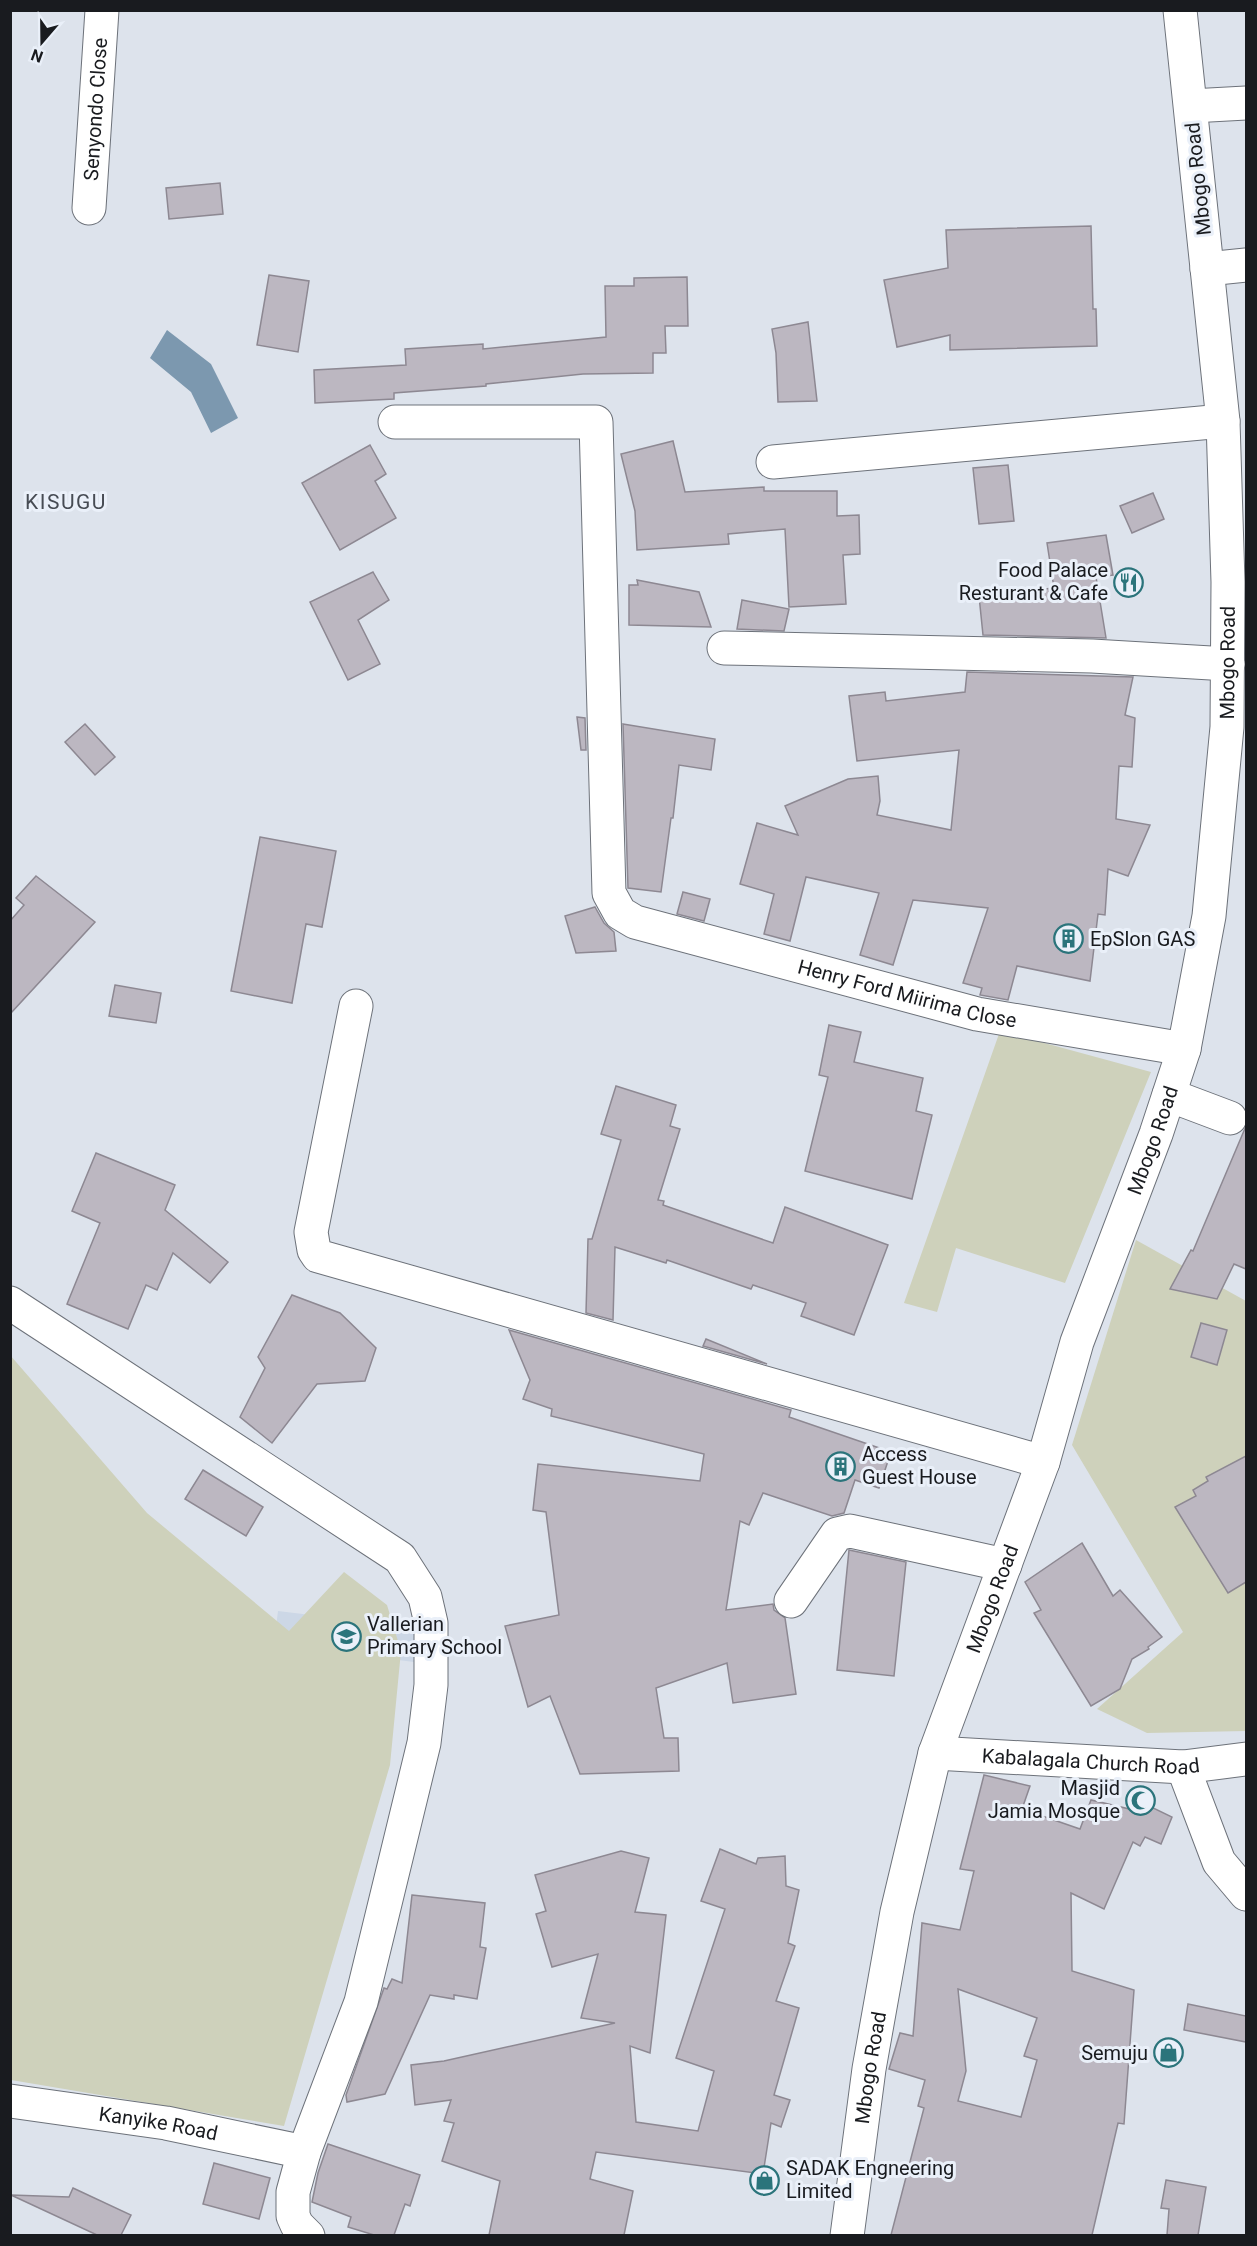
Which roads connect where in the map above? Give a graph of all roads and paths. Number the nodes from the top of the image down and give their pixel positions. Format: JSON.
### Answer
{"nodes":[{"id":1,"x":102,"y":10,"type":"edge"},
{"id":2,"x":1180,"y":10,"type":"edge"},
{"id":3,"x":1246,"y":102,"type":"edge"},
{"id":4,"x":1191,"y":106,"type":"junction"},
{"id":5,"x":89,"y":208,"type":"dead end"},
{"id":6,"x":1246,"y":265,"type":"edge"},
{"id":7,"x":1207,"y":268,"type":"junction"},
{"id":8,"x":1223,"y":421,"type":"junction"},
{"id":9,"x":395,"y":422,"type":"dead end"},
{"id":10,"x":773,"y":462,"type":"dead end"},
{"id":11,"x":1237,"y":558,"type":"edge"},
{"id":12,"x":724,"y":648,"type":"dead end"},
{"id":13,"x":1228,"y":664,"type":"junction"},
{"id":14,"x":356,"y":1006,"type":"dead end"},
{"id":15,"x":1184,"y":1050,"type":"junction"},
{"id":16,"x":1169,"y":1095,"type":"junction"},
{"id":17,"x":1230,"y":1118,"type":"dead end"},
{"id":18,"x":10,"y":1303,"type":"edge"},
{"id":19,"x":1043,"y":1462,"type":"junction"},
{"id":20,"x":1005,"y":1565,"type":"junction"},
{"id":21,"x":791,"y":1601,"type":"dead end"},
{"id":22,"x":935,"y":1753,"type":"junction"},
{"id":23,"x":1246,"y":1759,"type":"edge"},
{"id":24,"x":1183,"y":1767,"type":"junction"},
{"id":25,"x":1246,"y":1894,"type":"edge"},
{"id":26,"x":10,"y":2101,"type":"edge"},
{"id":27,"x":304,"y":2152,"type":"junction"},
{"id":28,"x":308,"y":2235,"type":"edge"},
{"id":29,"x":847,"y":2235,"type":"edge"}],
"edges":[{"from":1,"to":5,"type":"street","name":"Senyondo Close"},
{"from":2,"to":4,"type":"street","name":"Mbogo Road"},
{"from":3,"to":4,"type":"street"},
{"from":4,"to":7,"type":"street","name":"Mbogo Road"},
{"from":6,"to":7,"type":"street"},
{"from":7,"to":8,"type":"street","name":"Mbogo Road"},
{"from":8,"to":10,"type":"street"},
{"from":8,"to":11,"type":"street","name":"Mbogo Road"},
{"from":9,"to":15,"type":"street","name":"Henry Ford Miirima Close"},
{"from":11,"to":13,"type":"street","name":"Mbogo Road"},
{"from":12,"to":13,"type":"street"},
{"from":13,"to":15,"type":"street","name":"Mbogo Road"},
{"from":14,"to":19,"type":"street"},
{"from":15,"to":16,"type":"street","name":"Mbogo Road"},
{"from":16,"to":17,"type":"street"},
{"from":16,"to":19,"type":"street","name":"Mbogo Road"},
{"from":18,"to":27,"type":"street"},
{"from":19,"to":20,"type":"street","name":"Mbogo Road"},
{"from":20,"to":21,"type":"street"},
{"from":20,"to":22,"type":"street","name":"Mbogo Road"},
{"from":22,"to":24,"type":"street","name":"Kabalagala Church Road"},
{"from":22,"to":29,"type":"street","name":"Mbogo Road"},
{"from":23,"to":24,"type":"street","name":"Kabalagala Church Road"},
{"from":24,"to":25,"type":"street"},
{"from":26,"to":27,"type":"street","name":"Kanyike Road"},
{"from":27,"to":28,"type":"street"}]}
